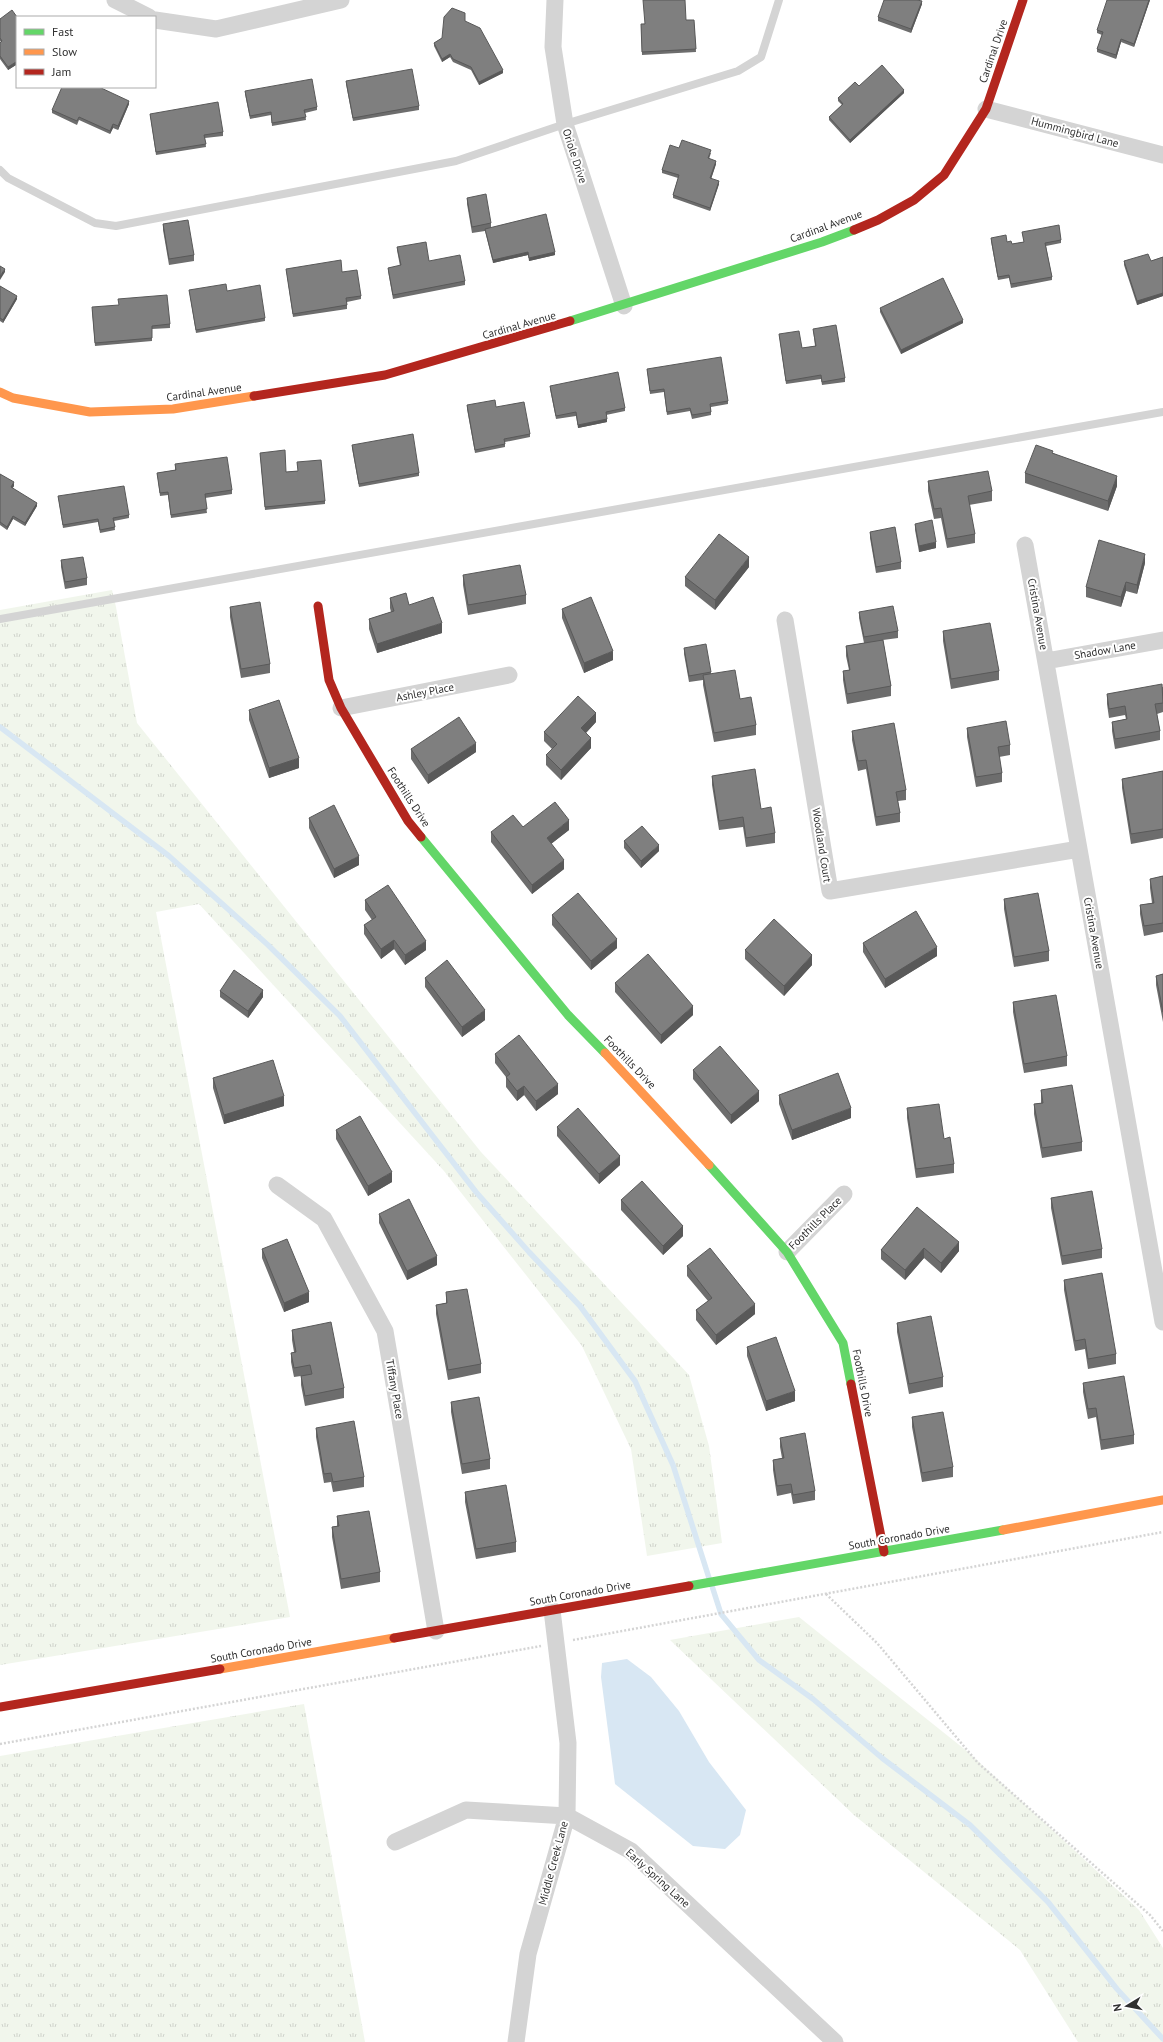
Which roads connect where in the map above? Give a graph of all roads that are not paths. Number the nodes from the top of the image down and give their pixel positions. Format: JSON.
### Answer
{"nodes":[{"id":1,"x":115,"y":0,"type":"edge"},
{"id":2,"x":341,"y":0,"type":"edge"},
{"id":3,"x":555,"y":0,"type":"edge"},
{"id":4,"x":779,"y":0,"type":"edge"},
{"id":5,"x":1023,"y":0,"type":"edge"},
{"id":6,"x":147,"y":16,"type":"edge"},
{"id":7,"x":156,"y":20,"type":"edge"},
{"id":8,"x":986,"y":109,"type":"junction"},
{"id":9,"x":565,"y":124,"type":"junction"},
{"id":10,"x":1163,"y":155,"type":"edge"},
{"id":11,"x":0,"y":170,"type":"edge"},
{"id":12,"x":624,"y":306,"type":"junction"},
{"id":13,"x":0,"y":392,"type":"edge"},
{"id":14,"x":1163,"y":412,"type":"edge"},
{"id":15,"x":1026,"y":545,"type":"dead end"},
{"id":16,"x":318,"y":606,"type":"dead end"},
{"id":17,"x":0,"y":619,"type":"edge"},
{"id":18,"x":785,"y":620,"type":"dead end"},
{"id":19,"x":1163,"y":640,"type":"edge"},
{"id":20,"x":1046,"y":661,"type":"junction"},
{"id":21,"x":509,"y":675,"type":"dead end"},
{"id":22,"x":341,"y":708,"type":"junction"},
{"id":23,"x":1079,"y":849,"type":"junction"},
{"id":24,"x":277,"y":1185,"type":"dead end"},
{"id":25,"x":844,"y":1194,"type":"dead end"},
{"id":26,"x":787,"y":1252,"type":"junction"},
{"id":27,"x":1163,"y":1322,"type":"edge"},
{"id":28,"x":1163,"y":1500,"type":"edge"},
{"id":29,"x":884,"y":1552,"type":"junction"},
{"id":30,"x":552,"y":1610,"type":"junction"},
{"id":31,"x":436,"y":1631,"type":"junction"},
{"id":32,"x":0,"y":1707,"type":"edge"},
{"id":33,"x":566,"y":1816,"type":"junction"},
{"id":34,"x":395,"y":1842,"type":"dead end"},
{"id":35,"x":516,"y":2042,"type":"edge"},
{"id":36,"x":836,"y":2042,"type":"edge"}],
"edges":[{"from":1,"to":6,"type":"street"},
{"from":2,"to":7,"type":"street"},
{"from":3,"to":9,"type":"street","name":"Oriole Drive"},
{"from":4,"to":9,"type":"lane"},
{"from":5,"to":8,"type":"street","name":"Cardinal Drive"},
{"from":8,"to":10,"type":"street","name":"Hummingbird Lane"},
{"from":8,"to":12,"type":"street","name":"Cardinal Avenue"},
{"from":9,"to":11,"type":"lane"},
{"from":9,"to":12,"type":"street","name":"Oriole Drive"},
{"from":12,"to":13,"type":"street","name":"Cardinal Avenue"},
{"from":14,"to":17,"type":"lane"},
{"from":15,"to":20,"type":"street","name":"Cristina Avenue"},
{"from":16,"to":22,"type":"street","name":"Foothills Drive"},
{"from":18,"to":23,"type":"street","name":"Woodland Court"},
{"from":19,"to":20,"type":"street","name":"Shadow Lane"},
{"from":20,"to":23,"type":"street","name":"Cristina Avenue"},
{"from":21,"to":22,"type":"street","name":"Ashley Place"},
{"from":22,"to":26,"type":"street","name":"Foothills Drive"},
{"from":23,"to":27,"type":"street","name":"Cristina Avenue"},
{"from":24,"to":31,"type":"street","name":"Tiffany Place"},
{"from":25,"to":26,"type":"street","name":"Foothills Place"},
{"from":26,"to":29,"type":"street","name":"Foothills Drive"},
{"from":28,"to":29,"type":"street","name":"South Coronado Drive"},
{"from":29,"to":30,"type":"street","name":"South Coronado Drive"},
{"from":30,"to":31,"type":"street","name":"South Coronado Drive"},
{"from":30,"to":33,"type":"street","name":"Middle Creek Lane"},
{"from":31,"to":32,"type":"street","name":"South Coronado Drive"},
{"from":33,"to":34,"type":"street","name":"Early Spring Lane"},
{"from":33,"to":35,"type":"street","name":"Middle Creek Lane"},
{"from":33,"to":36,"type":"street","name":"Early Spring Lane"}]}
